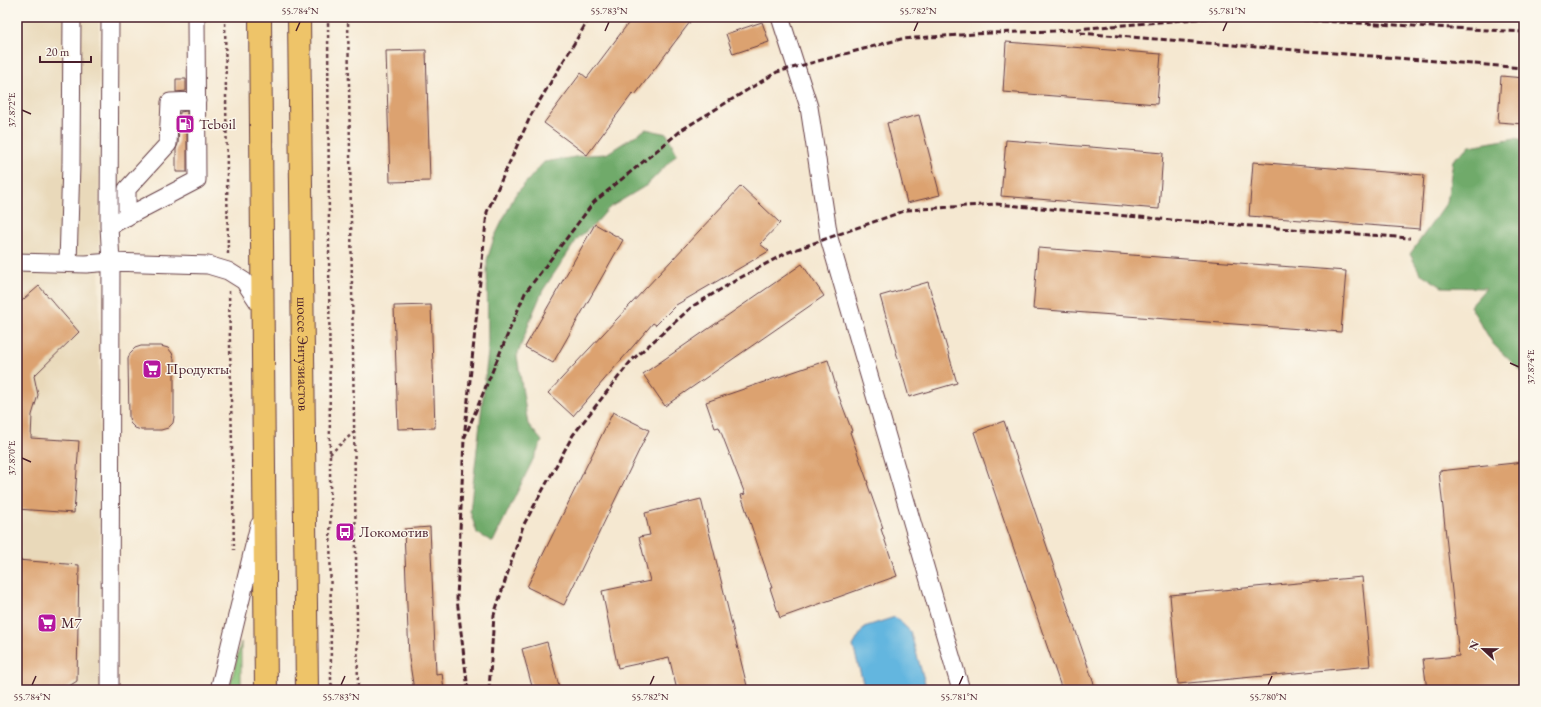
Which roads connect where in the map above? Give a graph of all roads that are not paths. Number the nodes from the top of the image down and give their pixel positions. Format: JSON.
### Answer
{"nodes":[{"id":1,"x":72,"y":17,"type":"edge"},
{"id":2,"x":110,"y":17,"type":"edge"},
{"id":3,"x":196,"y":17,"type":"edge"},
{"id":4,"x":260,"y":17,"type":"edge"},
{"id":5,"x":299,"y":17,"type":"edge"},
{"id":6,"x":780,"y":17,"type":"edge"},
{"id":7,"x":196,"y":101,"type":"junction"},
{"id":8,"x":127,"y":217,"type":"junction"},
{"id":9,"x":109,"y":226,"type":"junction"},
{"id":10,"x":17,"y":262,"type":"edge"},
{"id":11,"x":111,"y":262,"type":"junction"},
{"id":12,"x":68,"y":264,"type":"junction"},
{"id":13,"x":262,"y":308,"type":"junction"},
{"id":14,"x":264,"y":505,"type":"junction"},
{"id":15,"x":307,"y":689,"type":"edge"},
{"id":16,"x":110,"y":690,"type":"edge"},
{"id":17,"x":219,"y":690,"type":"edge"},
{"id":18,"x":266,"y":690,"type":"edge"},
{"id":19,"x":961,"y":690,"type":"edge"}],
"edges":[{"from":1,"to":12,"type":"street"},
{"from":2,"to":9,"type":"street"},
{"from":3,"to":7,"type":"street"},
{"from":4,"to":13,"type":"highway"},
{"from":5,"to":15,"type":"highway","name":"шоссе Энтузиастов"},
{"from":6,"to":19,"type":"street"},
{"from":7,"to":8,"type":"street"},
{"from":7,"to":8,"type":"street"},
{"from":8,"to":9,"type":"street"},
{"from":9,"to":11,"type":"street"},
{"from":10,"to":12,"type":"street"},
{"from":11,"to":12,"type":"street"},
{"from":11,"to":13,"type":"street"},
{"from":11,"to":16,"type":"street"},
{"from":13,"to":14,"type":"highway"},
{"from":14,"to":17,"type":"street"},
{"from":14,"to":18,"type":"highway"}]}
